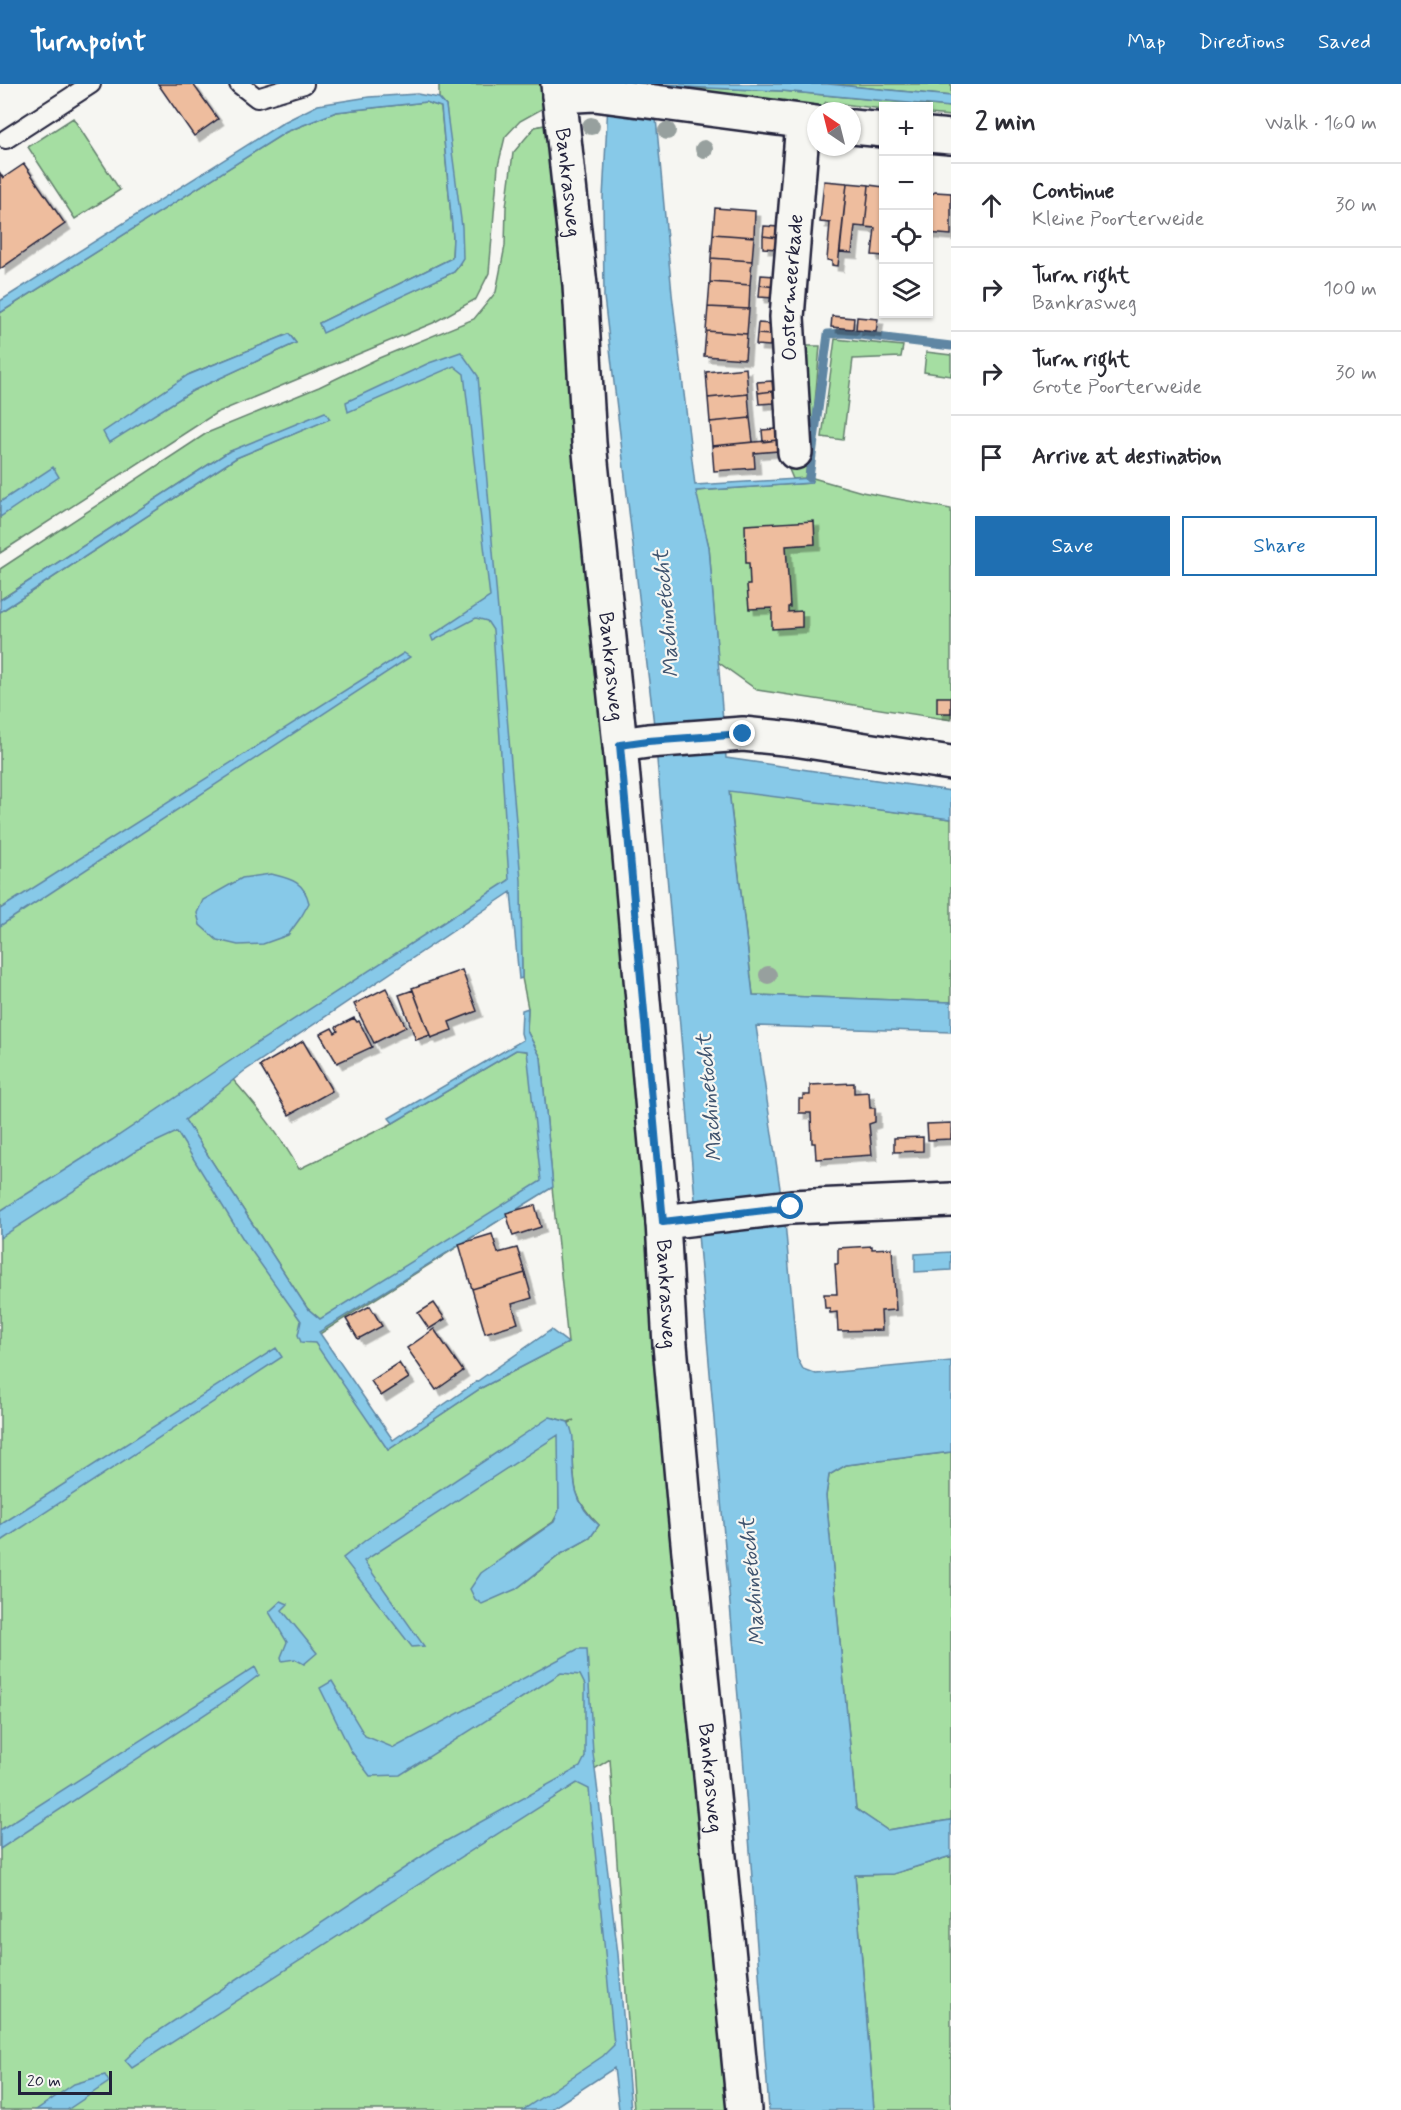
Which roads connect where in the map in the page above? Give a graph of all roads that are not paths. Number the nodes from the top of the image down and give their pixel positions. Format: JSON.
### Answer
{"nodes":[{"id":1,"x":91,"y":84,"type":"edge"},
{"id":2,"x":239,"y":84,"type":"edge"},
{"id":3,"x":304,"y":84,"type":"edge"},
{"id":4,"x":558,"y":90,"type":"edge"},
{"id":5,"x":807,"y":122,"type":"edge"},
{"id":6,"x":861,"y":128,"type":"edge"},
{"id":7,"x":879,"y":130,"type":"edge"},
{"id":8,"x":933,"y":135,"type":"edge"},
{"id":9,"x":951,"y":137,"type":"edge"},
{"id":10,"x":6,"y":139,"type":"dead end"},
{"id":11,"x":807,"y":140,"type":"edge"},
{"id":12,"x":795,"y":452,"type":"dead end"},
{"id":13,"x":634,"y":743,"type":"junction"},
{"id":14,"x":951,"y":763,"type":"edge"},
{"id":15,"x":951,"y":1200,"type":"edge"},
{"id":16,"x":677,"y":1220,"type":"junction"},
{"id":17,"x":744,"y":2110,"type":"edge"}],
"edges":[{"from":1,"to":10,"type":"lane"},
{"from":2,"to":3,"type":"lane"},
{"from":4,"to":5,"type":"street"},
{"from":4,"to":13,"type":"street","name":"Bankrasweg"},
{"from":6,"to":7,"type":"street"},
{"from":8,"to":9,"type":"street"},
{"from":11,"to":12,"type":"street","name":"Oostermeerkade"},
{"from":13,"to":14,"type":"street"},
{"from":13,"to":16,"type":"street","name":"Bankrasweg"},
{"from":15,"to":16,"type":"street"},
{"from":16,"to":17,"type":"street","name":"Bankrasweg"}]}
